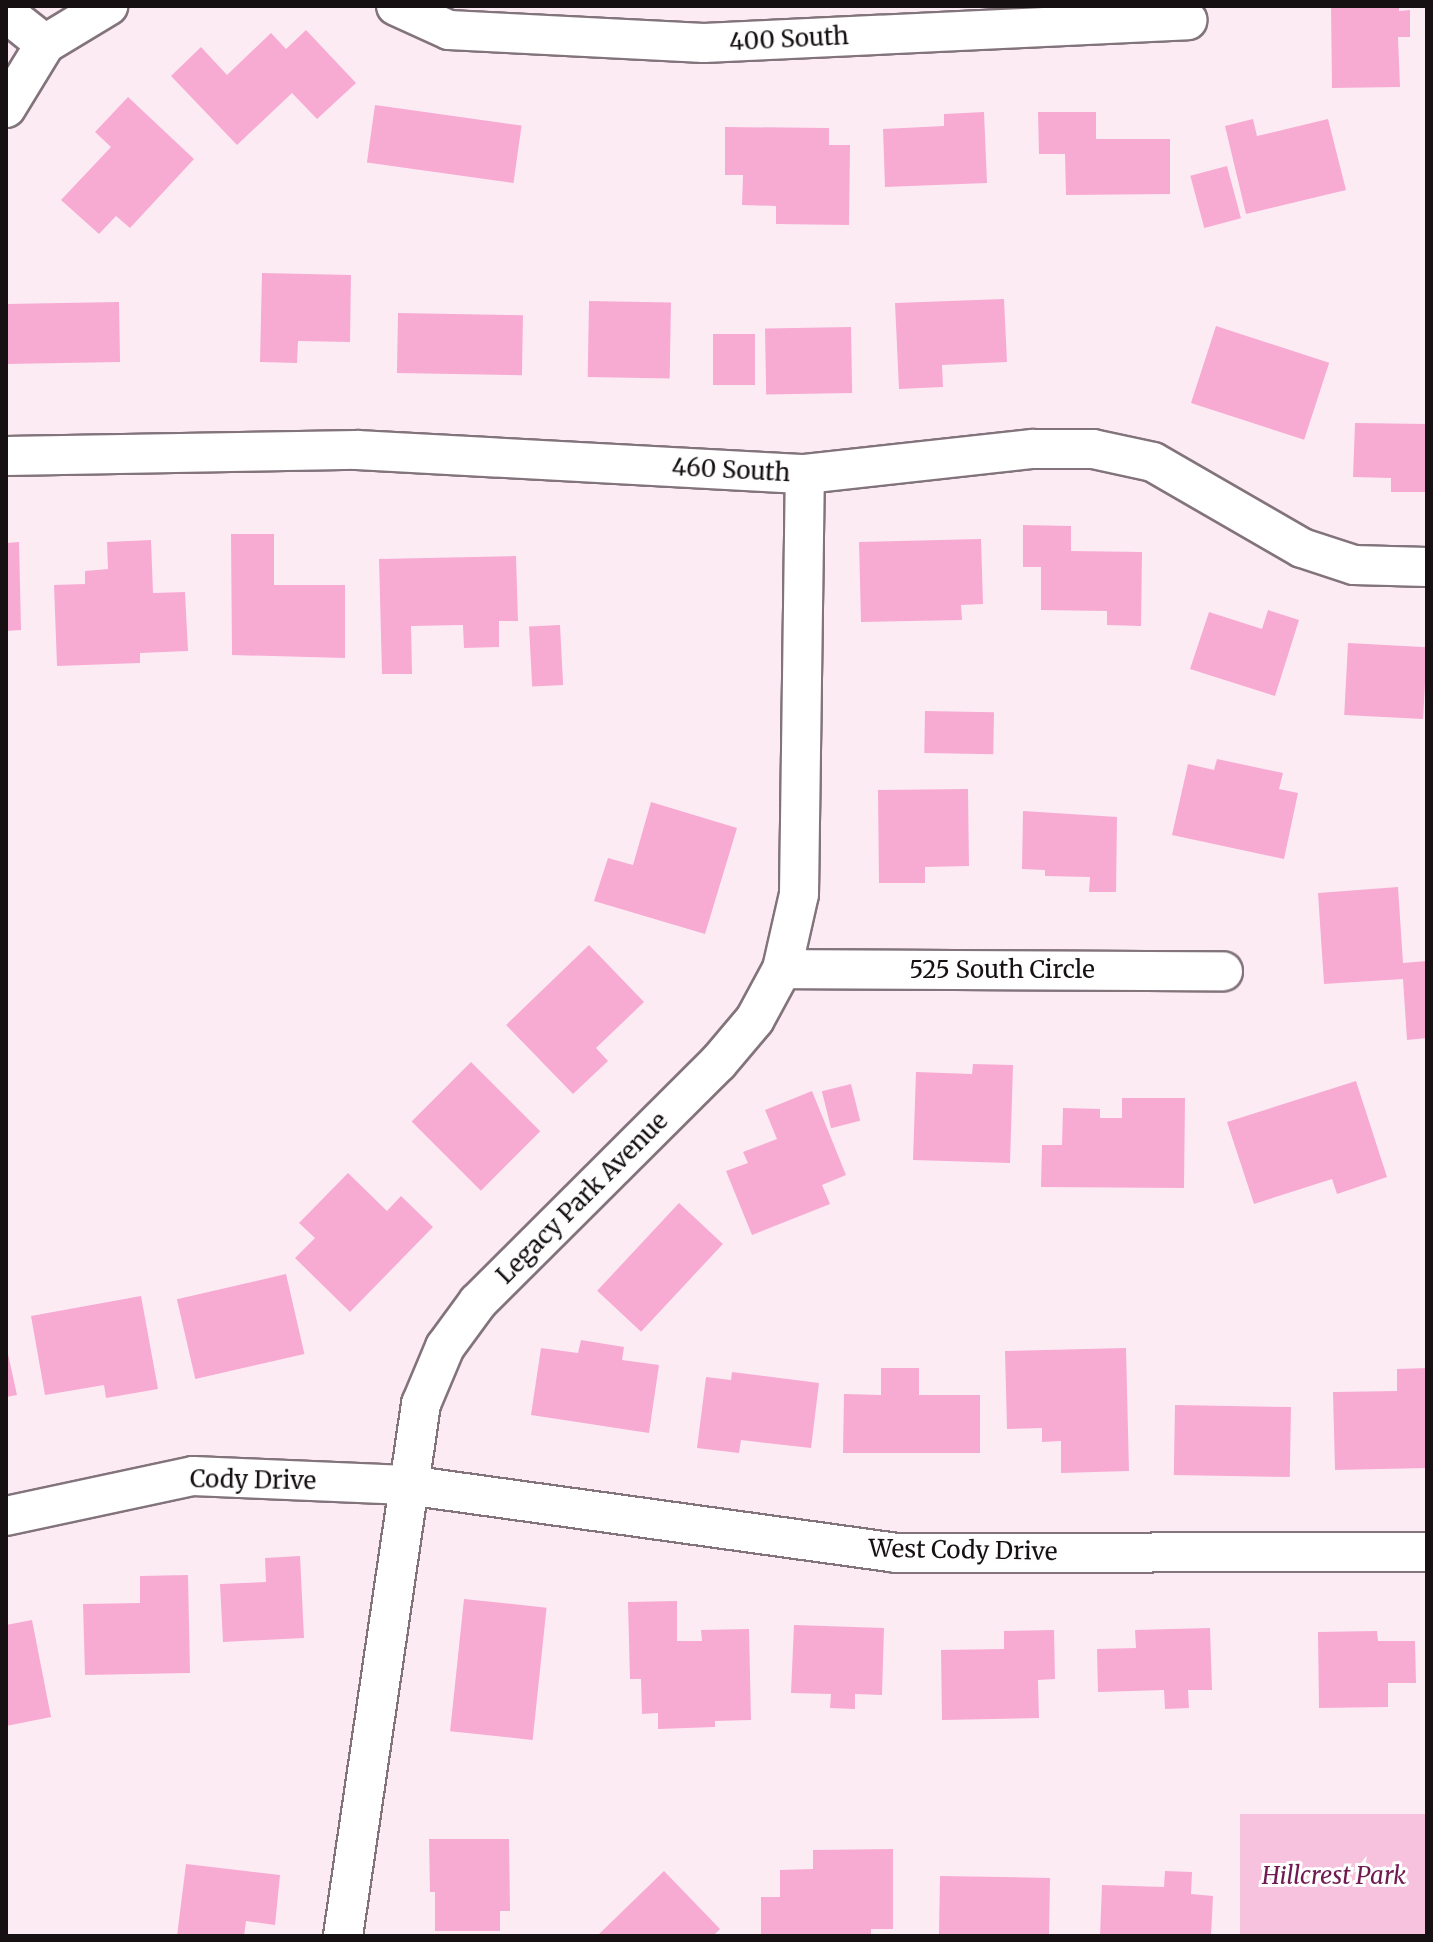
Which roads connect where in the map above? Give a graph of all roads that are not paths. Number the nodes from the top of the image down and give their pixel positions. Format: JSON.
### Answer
{"nodes":[{"id":1,"x":108,"y":6,"type":"edge"},
{"id":2,"x":396,"y":6,"type":"edge"},
{"id":3,"x":6,"y":13,"type":"edge"},
{"id":4,"x":1187,"y":20,"type":"dead end"},
{"id":5,"x":45,"y":44,"type":"junction"},
{"id":6,"x":6,"y":108,"type":"edge"},
{"id":7,"x":6,"y":456,"type":"edge"},
{"id":8,"x":805,"y":474,"type":"junction"},
{"id":9,"x":1427,"y":567,"type":"edge"},
{"id":10,"x":782,"y":969,"type":"junction"},
{"id":11,"x":1223,"y":971,"type":"dead end"},
{"id":12,"x":407,"y":1485,"type":"junction"},
{"id":13,"x":6,"y":1516,"type":"edge"},
{"id":14,"x":1427,"y":1552,"type":"edge"},
{"id":15,"x":343,"y":1936,"type":"edge"}],
"edges":[{"from":1,"to":5,"type":"street"},
{"from":2,"to":4,"type":"street","name":"400 South"},
{"from":3,"to":5,"type":"street"},
{"from":5,"to":6,"type":"street"},
{"from":7,"to":8,"type":"street","name":"460 South"},
{"from":8,"to":9,"type":"street","name":"460 South"},
{"from":8,"to":10,"type":"street","name":"Legacy Park Avenue"},
{"from":10,"to":11,"type":"street","name":"525 South Circle"},
{"from":10,"to":12,"type":"street","name":"Legacy Park Avenue"},
{"from":12,"to":13,"type":"street","name":"Cody Drive"},
{"from":12,"to":14,"type":"street","name":"West Cody Drive"},
{"from":12,"to":15,"type":"street","name":"Legacy Park Avenue"}]}
